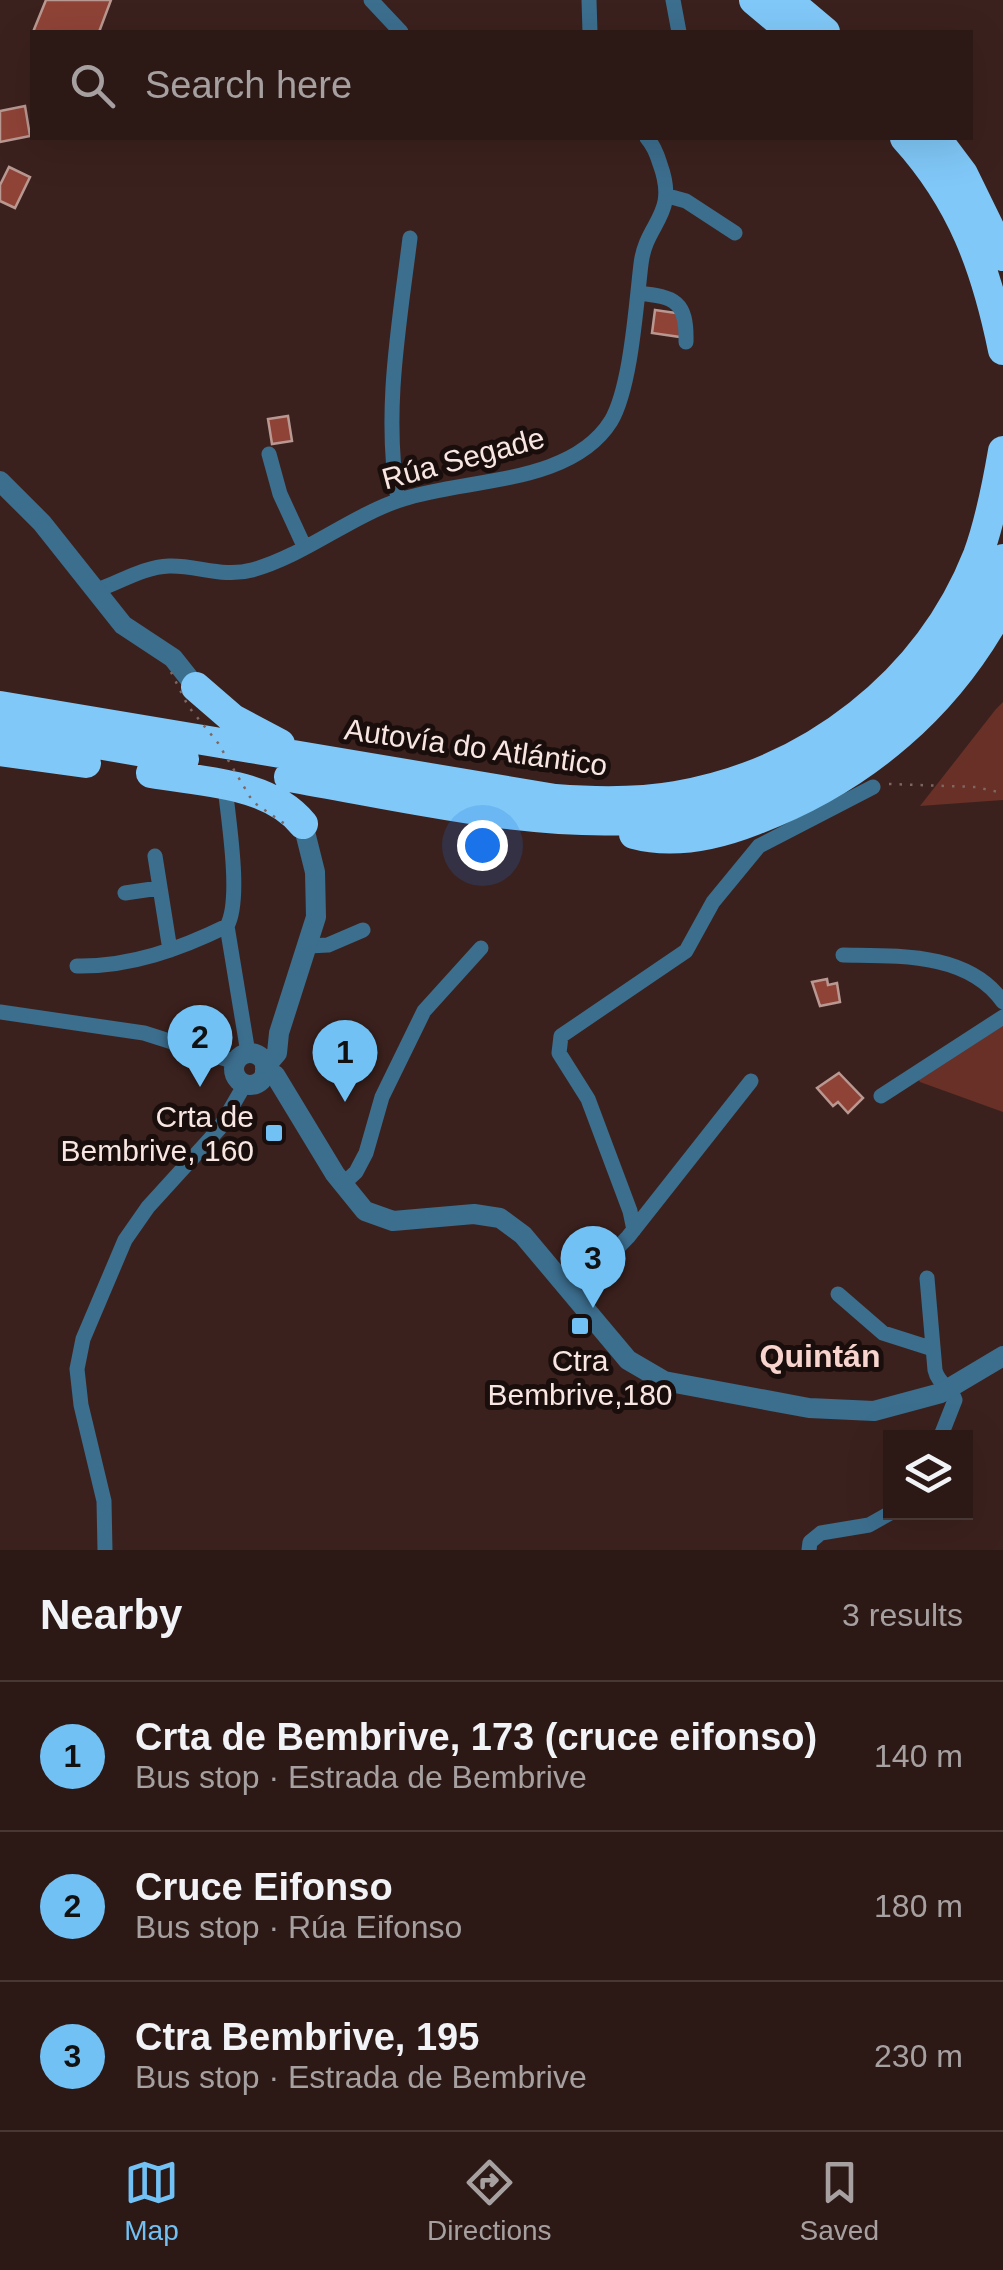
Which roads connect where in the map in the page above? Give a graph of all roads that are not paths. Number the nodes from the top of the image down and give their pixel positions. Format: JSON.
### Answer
{"nodes":[{"id":1,"x":371,"y":0,"type":"edge"},
{"id":2,"x":590,"y":0,"type":"edge"},
{"id":3,"x":673,"y":0,"type":"edge"},
{"id":4,"x":754,"y":0,"type":"edge"},
{"id":5,"x":786,"y":0,"type":"edge"},
{"id":6,"x":800,"y":0,"type":"edge"},
{"id":7,"x":400,"y":30,"type":"edge"},
{"id":8,"x":590,"y":30,"type":"edge"},
{"id":9,"x":679,"y":30,"type":"edge"},
{"id":10,"x":790,"y":30,"type":"edge"},
{"id":11,"x":824,"y":30,"type":"edge"},
{"id":12,"x":824,"y":30,"type":"edge"},
{"id":13,"x":653,"y":140,"type":"edge"},
{"id":14,"x":907,"y":140,"type":"edge"},
{"id":15,"x":938,"y":140,"type":"edge"},
{"id":16,"x":668,"y":196,"type":"junction"},
{"id":17,"x":735,"y":233,"type":"dead end"},
{"id":18,"x":410,"y":238,"type":"dead end"},
{"id":19,"x":1003,"y":256,"type":"edge"},
{"id":20,"x":638,"y":293,"type":"junction"},
{"id":21,"x":686,"y":342,"type":"dead end"},
{"id":22,"x":1003,"y":350,"type":"edge"},
{"id":23,"x":1003,"y":451,"type":"edge"},
{"id":24,"x":268,"y":454,"type":"dead end"},
{"id":25,"x":0,"y":480,"type":"edge"},
{"id":26,"x":398,"y":500,"type":"junction"},
{"id":27,"x":304,"y":546,"type":"junction"},
{"id":28,"x":1003,"y":559,"type":"edge"},
{"id":29,"x":97,"y":590,"type":"junction"},
{"id":30,"x":1003,"y":603,"type":"edge"},
{"id":31,"x":184,"y":680,"type":"junction"},
{"id":32,"x":0,"y":706,"type":"edge"},
{"id":33,"x":0,"y":727,"type":"edge"},
{"id":34,"x":151,"y":732,"type":"junction"},
{"id":35,"x":0,"y":751,"type":"edge"},
{"id":36,"x":314,"y":760,"type":"junction"},
{"id":37,"x":224,"y":786,"type":"junction"},
{"id":38,"x":873,"y":787,"type":"road end"},
{"id":39,"x":590,"y":822,"type":"junction"},
{"id":40,"x":294,"y":824,"type":"joint"},
{"id":41,"x":155,"y":856,"type":"dead end"},
{"id":42,"x":159,"y":888,"type":"junction"},
{"id":43,"x":125,"y":893,"type":"dead end"},
{"id":44,"x":227,"y":926,"type":"junction"},
{"id":45,"x":362,"y":930,"type":"dead end"},
{"id":46,"x":308,"y":946,"type":"junction"},
{"id":47,"x":481,"y":948,"type":"dead end"},
{"id":48,"x":170,"y":950,"type":"junction"},
{"id":49,"x":843,"y":955,"type":"dead end"},
{"id":50,"x":77,"y":966,"type":"dead end"},
{"id":51,"x":1003,"y":1002,"type":"edge"},
{"id":52,"x":0,"y":1012,"type":"edge"},
{"id":53,"x":1003,"y":1017,"type":"edge"},
{"id":54,"x":253,"y":1068,"type":"junction"},
{"id":55,"x":751,"y":1081,"type":"dead end"},
{"id":56,"x":882,"y":1096,"type":"dead end"},
{"id":57,"x":342,"y":1185,"type":"junction"},
{"id":58,"x":634,"y":1230,"type":"junction"},
{"id":59,"x":927,"y":1278,"type":"dead end"},
{"id":60,"x":572,"y":1294,"type":"junction"},
{"id":61,"x":838,"y":1294,"type":"dead end"},
{"id":62,"x":930,"y":1348,"type":"junction"},
{"id":63,"x":1003,"y":1356,"type":"edge"},
{"id":64,"x":949,"y":1389,"type":"junction"},
{"id":65,"x":944,"y":1430,"type":"edge"},
{"id":66,"x":883,"y":1517,"type":"edge"},
{"id":67,"x":105,"y":1550,"type":"edge"},
{"id":68,"x":809,"y":1550,"type":"edge"}],
"edges":[{"from":1,"to":7,"type":"street"},
{"from":2,"to":8,"type":"street"},
{"from":3,"to":9,"type":"street"},
{"from":4,"to":10,"type":"highway"},
{"from":5,"to":11,"type":"highway"},
{"from":6,"to":12,"type":"highway"},
{"from":13,"to":16,"type":"street"},
{"from":14,"to":22,"type":"highway"},
{"from":15,"to":19,"type":"highway"},
{"from":16,"to":17,"type":"street"},
{"from":16,"to":20,"type":"street","name":"Rúa Segade"},
{"from":18,"to":26,"type":"street"},
{"from":20,"to":21,"type":"street"},
{"from":20,"to":26,"type":"street","name":"Rúa Segade"},
{"from":23,"to":36,"type":"highway","name":"Autovía do Atlántico"},
{"from":24,"to":27,"type":"street"},
{"from":25,"to":29,"type":"street"},
{"from":26,"to":27,"type":"street","name":"Rúa Segade"},
{"from":27,"to":29,"type":"street","name":"Rúa Segade"},
{"from":28,"to":39,"type":"highway","name":"Autovía do Atlántico"},
{"from":29,"to":31,"type":"street"},
{"from":30,"to":39,"type":"highway"},
{"from":31,"to":34,"type":"highway"},
{"from":31,"to":36,"type":"highway"},
{"from":32,"to":34,"type":"highway","name":"Autovía do Atlántico"},
{"from":33,"to":39,"type":"highway","name":"Autovía do Atlántico"},
{"from":34,"to":36,"type":"highway","name":"Autovía do Atlántico"},
{"from":35,"to":37,"type":"highway"},
{"from":37,"to":40,"type":"highway"},
{"from":37,"to":44,"type":"street"},
{"from":38,"to":58,"type":"street"},
{"from":40,"to":46,"type":"street"},
{"from":41,"to":42,"type":"street"},
{"from":42,"to":43,"type":"street"},
{"from":42,"to":48,"type":"street"},
{"from":44,"to":48,"type":"street"},
{"from":44,"to":54,"type":"street"},
{"from":45,"to":46,"type":"street"},
{"from":46,"to":54,"type":"street"},
{"from":47,"to":57,"type":"street"},
{"from":48,"to":50,"type":"street"},
{"from":49,"to":51,"type":"street"},
{"from":52,"to":54,"type":"street"},
{"from":53,"to":56,"type":"street"},
{"from":54,"to":57,"type":"street"},
{"from":54,"to":67,"type":"street"},
{"from":55,"to":58,"type":"street"},
{"from":57,"to":60,"type":"street"},
{"from":58,"to":60,"type":"street"},
{"from":59,"to":62,"type":"street"},
{"from":60,"to":64,"type":"street"},
{"from":61,"to":62,"type":"street"},
{"from":62,"to":64,"type":"street"},
{"from":63,"to":64,"type":"street"},
{"from":64,"to":65,"type":"street"},
{"from":66,"to":68,"type":"street"}]}
